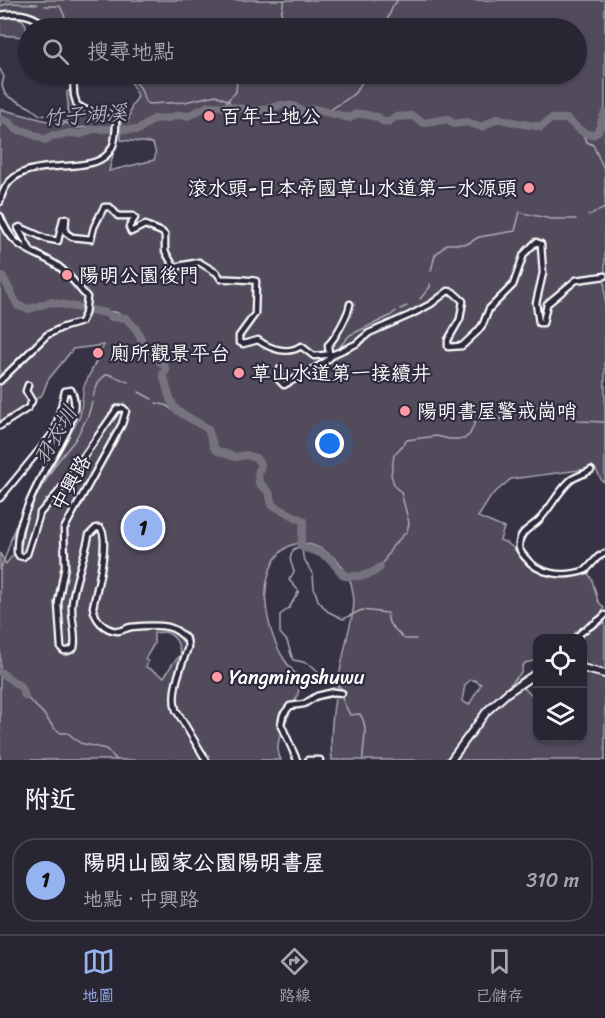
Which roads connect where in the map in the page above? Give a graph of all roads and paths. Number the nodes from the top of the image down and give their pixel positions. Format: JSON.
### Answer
{"nodes":[{"id":1,"x":0,"y":15,"type":"edge"},
{"id":2,"x":33,"y":18,"type":"edge"},
{"id":3,"x":74,"y":84,"type":"edge"},
{"id":4,"x":0,"y":202,"type":"edge"},
{"id":5,"x":0,"y":216,"type":"edge"},
{"id":6,"x":32,"y":254,"type":"junction"},
{"id":7,"x":605,"y":276,"type":"edge"},
{"id":8,"x":350,"y":304,"type":"dead end"},
{"id":9,"x":332,"y":354,"type":"junction"},
{"id":10,"x":280,"y":369,"type":"dead end"},
{"id":11,"x":0,"y":381,"type":"edge"},
{"id":12,"x":28,"y":385,"type":"dead end"},
{"id":13,"x":0,"y":426,"type":"edge"},
{"id":14,"x":591,"y":471,"type":"dead end"},
{"id":15,"x":0,"y":498,"type":"edge"},
{"id":16,"x":605,"y":553,"type":"edge"},
{"id":17,"x":605,"y":615,"type":"edge"},
{"id":18,"x":579,"y":634,"type":"edge"},
{"id":19,"x":587,"y":669,"type":"edge"},
{"id":20,"x":605,"y":674,"type":"edge"},
{"id":21,"x":533,"y":675,"type":"edge"},
{"id":22,"x":342,"y":693,"type":"dead end"},
{"id":23,"x":206,"y":760,"type":"edge"},
{"id":24,"x":297,"y":760,"type":"edge"},
{"id":25,"x":308,"y":760,"type":"edge"},
{"id":26,"x":320,"y":760,"type":"edge"},
{"id":27,"x":450,"y":760,"type":"edge"}],
"edges":[{"from":1,"to":2,"type":"street"},
{"from":3,"to":4,"type":"street"},
{"from":5,"to":6,"type":"street"},
{"from":6,"to":9,"type":"street"},
{"from":6,"to":11,"type":"street"},
{"from":7,"to":9,"type":"street"},
{"from":8,"to":9,"type":"street"},
{"from":9,"to":10,"type":"street"},
{"from":12,"to":13,"type":"street"},
{"from":14,"to":16,"type":"street"},
{"from":15,"to":23,"type":"street","name":"中興路"},
{"from":17,"to":18,"type":"street"},
{"from":19,"to":20,"type":"main road"},
{"from":21,"to":27,"type":"main road"},
{"from":22,"to":24,"type":"street"},
{"from":25,"to":26,"type":"street"}]}
